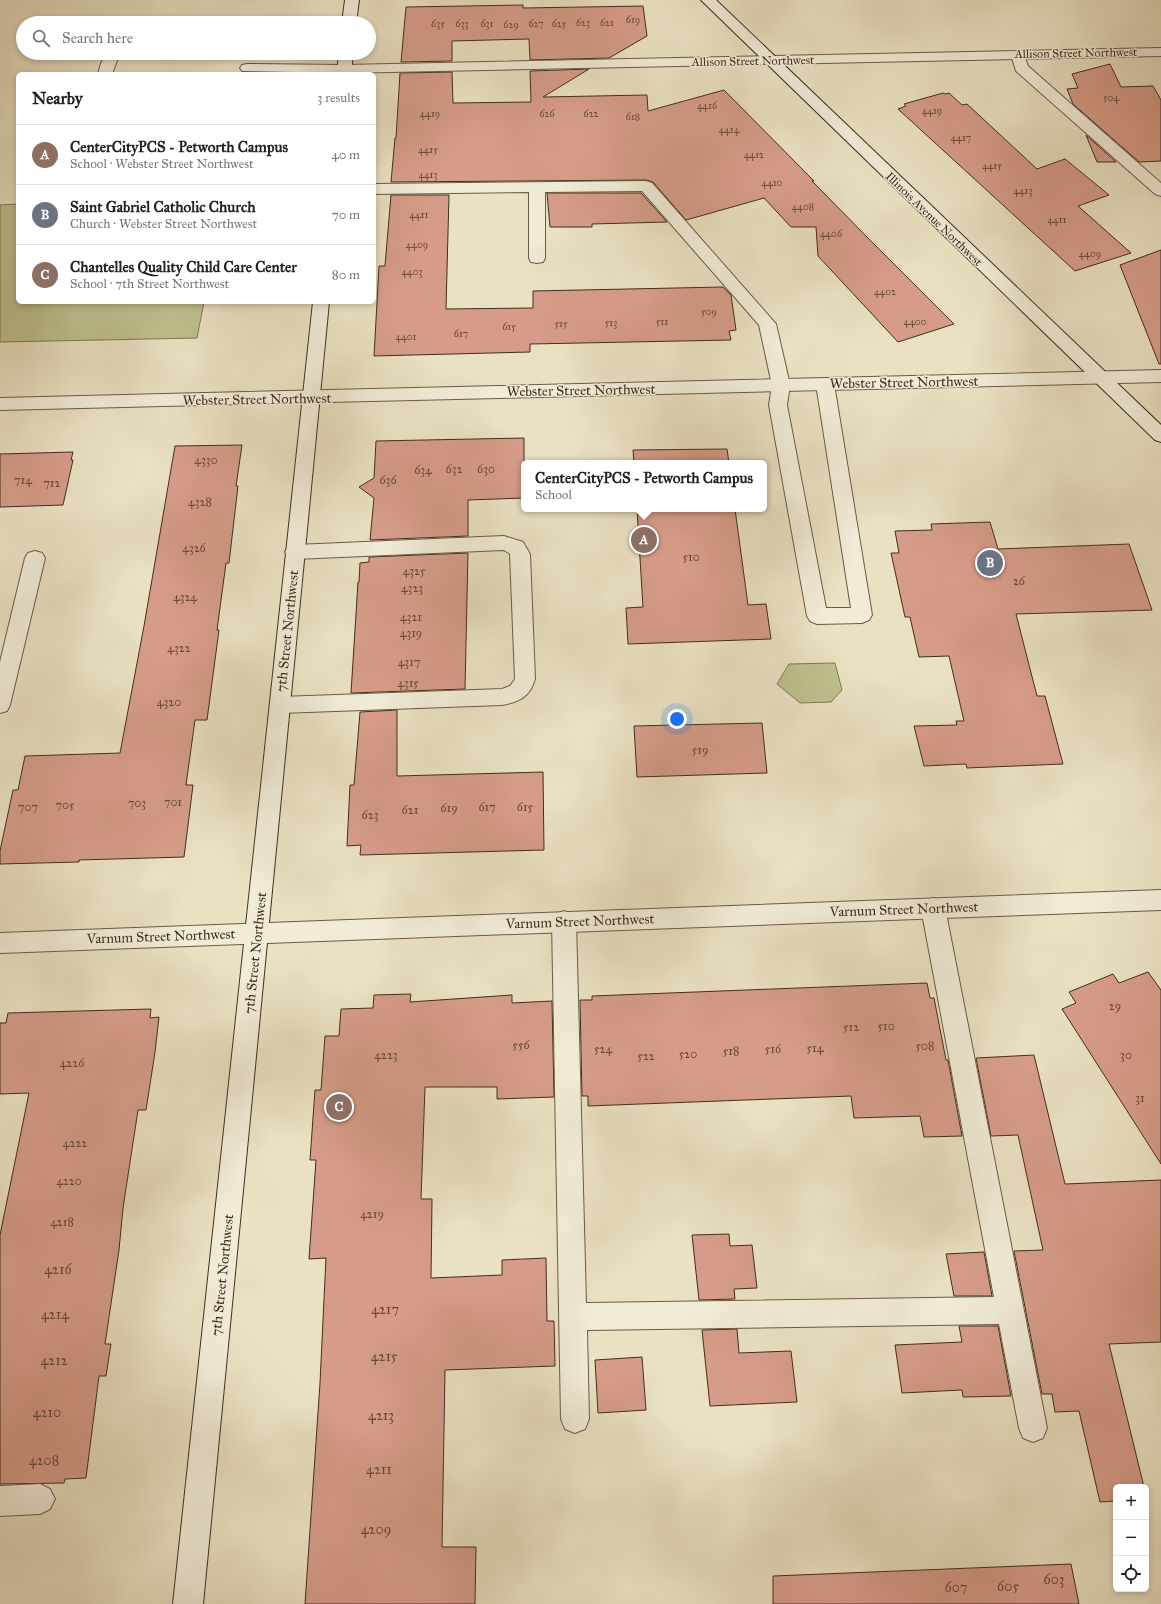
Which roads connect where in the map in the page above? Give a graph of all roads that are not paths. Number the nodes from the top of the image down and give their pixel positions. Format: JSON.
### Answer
{"nodes":[{"id":1,"x":352,"y":0,"type":"edge"},
{"id":2,"x":708,"y":0,"type":"edge"},
{"id":3,"x":351,"y":16,"type":"edge"},
{"id":4,"x":1161,"y":52,"type":"edge"},
{"id":5,"x":1018,"y":55,"type":"junction"},
{"id":6,"x":110,"y":60,"type":"edge"},
{"id":7,"x":345,"y":60,"type":"edge"},
{"id":8,"x":770,"y":60,"type":"junction"},
{"id":9,"x":245,"y":67,"type":"edge"},
{"id":10,"x":344,"y":71,"type":"edge"},
{"id":11,"x":106,"y":72,"type":"edge"},
{"id":12,"x":537,"y":187,"type":"junction"},
{"id":13,"x":376,"y":189,"type":"edge"},
{"id":14,"x":1161,"y":191,"type":"edge"},
{"id":15,"x":537,"y":258,"type":"dead end"},
{"id":16,"x":321,"y":304,"type":"edge"},
{"id":17,"x":1161,"y":376,"type":"edge"},
{"id":18,"x":1099,"y":377,"type":"junction"},
{"id":19,"x":825,"y":384,"type":"junction"},
{"id":20,"x":781,"y":385,"type":"junction"},
{"id":21,"x":311,"y":397,"type":"junction"},
{"id":22,"x":0,"y":404,"type":"edge"},
{"id":23,"x":1161,"y":436,"type":"edge"},
{"id":24,"x":295,"y":552,"type":"junction"},
{"id":25,"x":35,"y":558,"type":"dead end"},
{"id":26,"x":8,"y":637,"type":"edge"},
{"id":27,"x":0,"y":705,"type":"edge"},
{"id":28,"x":280,"y":705,"type":"junction"},
{"id":29,"x":1161,"y":900,"type":"edge"},
{"id":30,"x":933,"y":908,"type":"junction"},
{"id":31,"x":564,"y":921,"type":"junction"},
{"id":32,"x":257,"y":932,"type":"junction"},
{"id":33,"x":0,"y":943,"type":"edge"},
{"id":34,"x":1010,"y":1310,"type":"junction"},
{"id":35,"x":572,"y":1317,"type":"junction"},
{"id":36,"x":575,"y":1418,"type":"dead end"},
{"id":37,"x":1033,"y":1428,"type":"dead end"},
{"id":38,"x":40,"y":1499,"type":"dead end"},
{"id":39,"x":0,"y":1501,"type":"edge"},
{"id":40,"x":188,"y":1604,"type":"edge"}],
"edges":[{"from":1,"to":3,"type":"street"},
{"from":2,"to":8,"type":"street","name":"Illinois Avenue Northwest"},
{"from":4,"to":5,"type":"street","name":"Allison Street Northwest"},
{"from":5,"to":8,"type":"street","name":"Allison Street Northwest"},
{"from":5,"to":14,"type":"street"},
{"from":6,"to":11,"type":"street"},
{"from":7,"to":10,"type":"street"},
{"from":8,"to":10,"type":"street","name":"Allison Street Northwest"},
{"from":8,"to":18,"type":"street","name":"Illinois Avenue Northwest"},
{"from":9,"to":10,"type":"street","name":"Allison Street Northwest"},
{"from":12,"to":13,"type":"street"},
{"from":12,"to":15,"type":"street"},
{"from":12,"to":20,"type":"street"},
{"from":16,"to":21,"type":"street","name":"7th Street Northwest"},
{"from":17,"to":18,"type":"street","name":"Webster Street Northwest"},
{"from":18,"to":19,"type":"street","name":"Webster Street Northwest"},
{"from":18,"to":23,"type":"street","name":"Illinois Avenue Northwest"},
{"from":19,"to":20,"type":"street","name":"Webster Street Northwest"},
{"from":19,"to":20,"type":"street"},
{"from":20,"to":21,"type":"street","name":"Webster Street Northwest"},
{"from":21,"to":22,"type":"street","name":"Webster Street Northwest"},
{"from":21,"to":24,"type":"street","name":"7th Street Northwest"},
{"from":24,"to":28,"type":"street","name":"7th Street Northwest"},
{"from":24,"to":28,"type":"street"},
{"from":25,"to":26,"type":"street"},
{"from":26,"to":27,"type":"street"},
{"from":28,"to":32,"type":"street","name":"7th Street Northwest"},
{"from":29,"to":30,"type":"street","name":"Varnum Street Northwest"},
{"from":30,"to":31,"type":"street","name":"Varnum Street Northwest"},
{"from":30,"to":34,"type":"street"},
{"from":31,"to":32,"type":"street","name":"Varnum Street Northwest"},
{"from":31,"to":35,"type":"street"},
{"from":32,"to":33,"type":"street","name":"Varnum Street Northwest"},
{"from":32,"to":40,"type":"street","name":"7th Street Northwest"},
{"from":34,"to":35,"type":"street"},
{"from":34,"to":37,"type":"street"},
{"from":35,"to":36,"type":"street"},
{"from":38,"to":39,"type":"street"}]}
